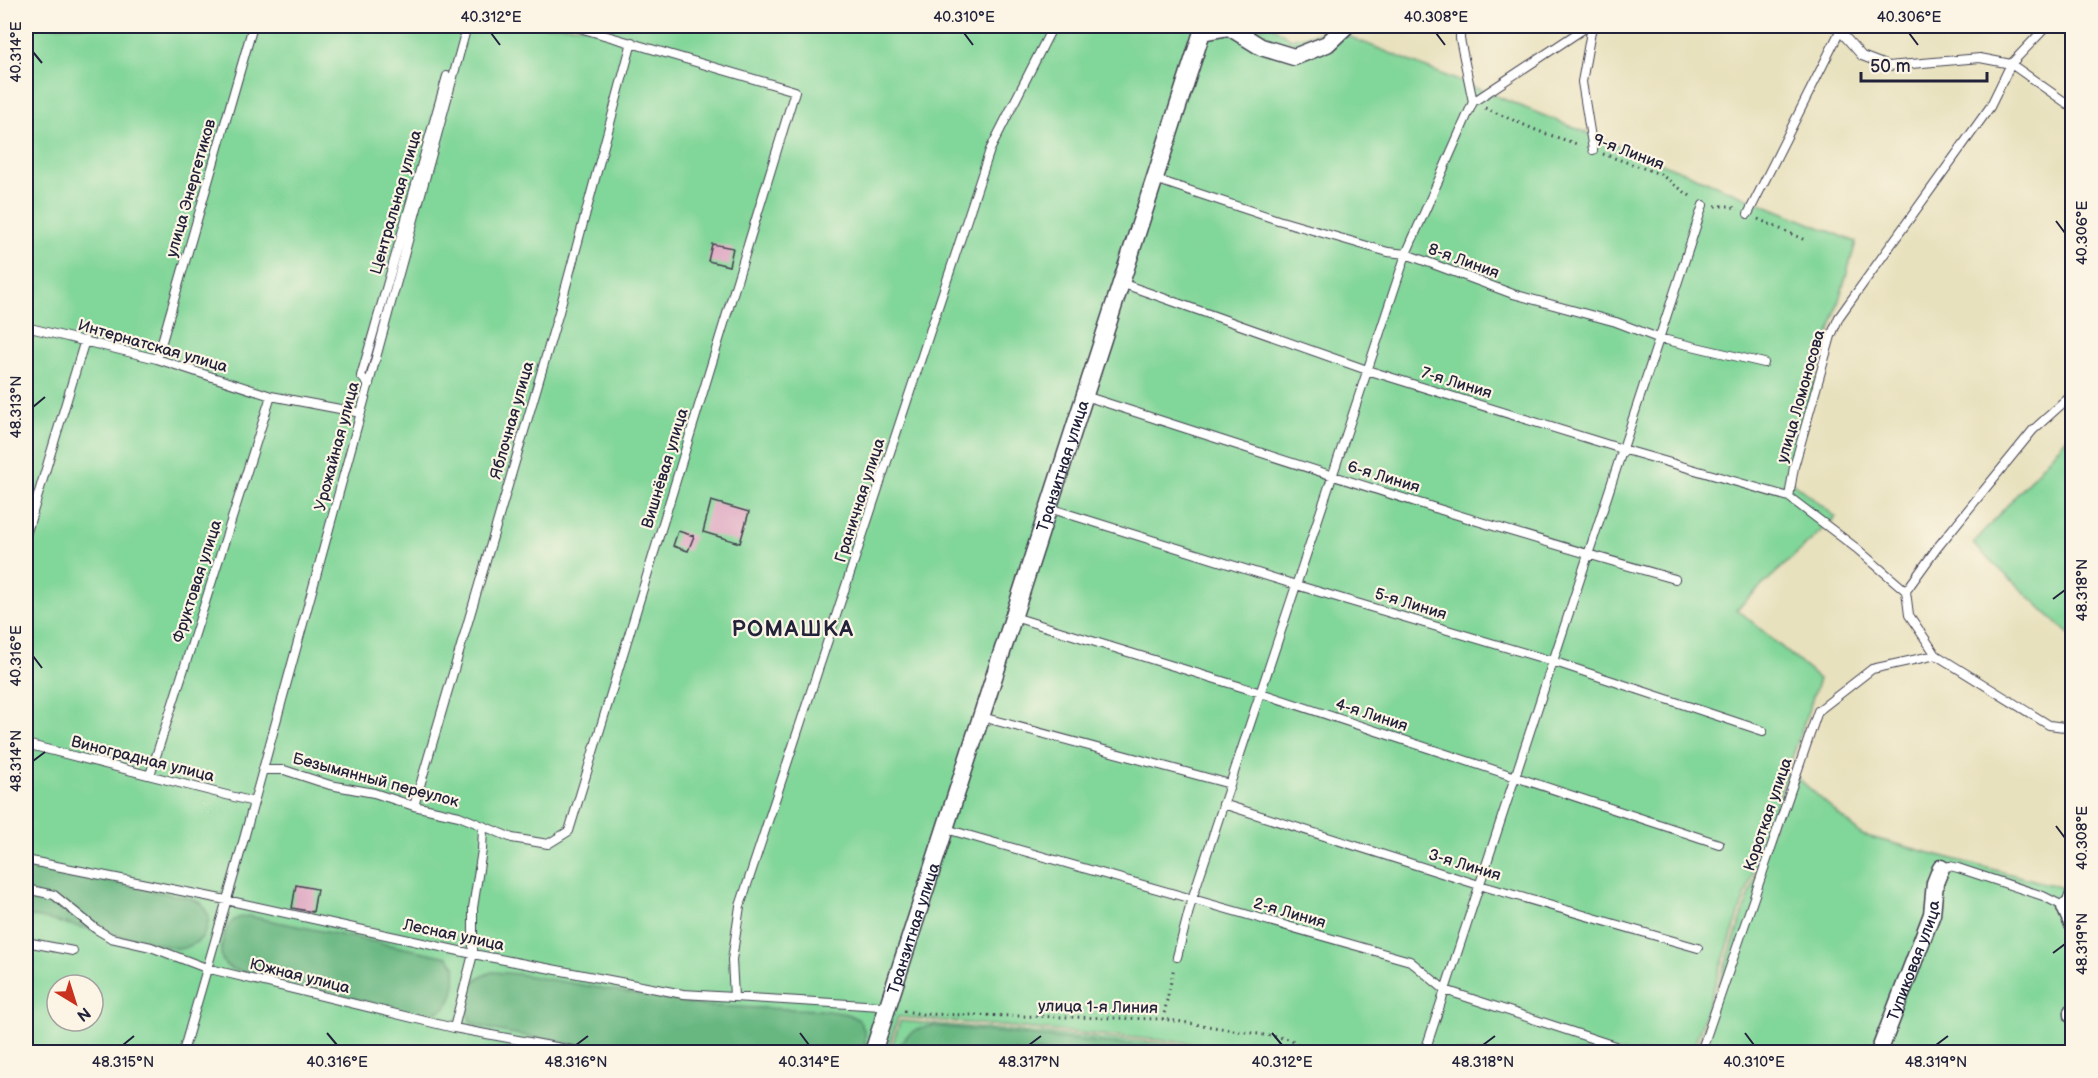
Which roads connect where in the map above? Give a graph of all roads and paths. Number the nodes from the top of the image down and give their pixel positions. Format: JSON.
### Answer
{"nodes":[{"id":1,"x":253,"y":26,"type":"edge"},
{"id":2,"x":462,"y":26,"type":"edge"},
{"id":3,"x":467,"y":26,"type":"edge"},
{"id":4,"x":573,"y":26,"type":"edge"},
{"id":5,"x":1056,"y":26,"type":"edge"},
{"id":6,"x":1346,"y":26,"type":"edge"},
{"id":7,"x":1460,"y":26,"type":"edge"},
{"id":8,"x":1590,"y":26,"type":"edge"},
{"id":9,"x":2047,"y":26,"type":"edge"},
{"id":10,"x":1837,"y":28,"type":"edge"},
{"id":11,"x":632,"y":42,"type":"junction"},
{"id":12,"x":2012,"y":64,"type":"junction"},
{"id":13,"x":1473,"y":102,"type":"junction"},
{"id":14,"x":2073,"y":107,"type":"edge"},
{"id":15,"x":1593,"y":150,"type":"junction"},
{"id":16,"x":1155,"y":179,"type":"junction"},
{"id":17,"x":1703,"y":205,"type":"junction"},
{"id":18,"x":1748,"y":214,"type":"junction"},
{"id":19,"x":1805,"y":240,"type":"dead end"},
{"id":20,"x":1406,"y":254,"type":"junction"},
{"id":21,"x":1121,"y":283,"type":"junction"},
{"id":22,"x":26,"y":327,"type":"edge"},
{"id":23,"x":1658,"y":338,"type":"junction"},
{"id":24,"x":85,"y":340,"type":"junction"},
{"id":25,"x":157,"y":359,"type":"junction"},
{"id":26,"x":1764,"y":363,"type":"dead end"},
{"id":27,"x":1367,"y":370,"type":"junction"},
{"id":28,"x":369,"y":385,"type":"junction"},
{"id":29,"x":2073,"y":395,"type":"edge"},
{"id":30,"x":271,"y":396,"type":"junction"},
{"id":31,"x":1085,"y":396,"type":"junction"},
{"id":32,"x":361,"y":413,"type":"junction"},
{"id":33,"x":1622,"y":449,"type":"junction"},
{"id":34,"x":1332,"y":476,"type":"junction"},
{"id":35,"x":1789,"y":497,"type":"junction"},
{"id":36,"x":1049,"y":508,"type":"junction"},
{"id":37,"x":26,"y":535,"type":"edge"},
{"id":38,"x":1587,"y":555,"type":"junction"},
{"id":39,"x":1676,"y":579,"type":"dead end"},
{"id":40,"x":1296,"y":585,"type":"junction"},
{"id":41,"x":1906,"y":591,"type":"junction"},
{"id":42,"x":1014,"y":617,"type":"junction"},
{"id":43,"x":1936,"y":655,"type":"junction"},
{"id":44,"x":1552,"y":661,"type":"junction"},
{"id":45,"x":1261,"y":693,"type":"junction"},
{"id":46,"x":982,"y":717,"type":"junction"},
{"id":47,"x":2073,"y":728,"type":"edge"},
{"id":48,"x":1763,"y":731,"type":"dead end"},
{"id":49,"x":26,"y":744,"type":"edge"},
{"id":50,"x":263,"y":770,"type":"junction"},
{"id":51,"x":150,"y":775,"type":"junction"},
{"id":52,"x":1514,"y":777,"type":"junction"},
{"id":53,"x":1230,"y":784,"type":"junction"},
{"id":54,"x":254,"y":802,"type":"junction"},
{"id":55,"x":1223,"y":804,"type":"junction"},
{"id":56,"x":414,"y":806,"type":"junction"},
{"id":57,"x":483,"y":828,"type":"junction"},
{"id":58,"x":946,"y":829,"type":"junction"},
{"id":59,"x":548,"y":844,"type":"joint"},
{"id":60,"x":1719,"y":844,"type":"dead end"},
{"id":61,"x":26,"y":860,"type":"edge"},
{"id":62,"x":1941,"y":868,"type":"joint"},
{"id":63,"x":1479,"y":885,"type":"junction"},
{"id":64,"x":2073,"y":887,"type":"edge"},
{"id":65,"x":26,"y":889,"type":"edge"},
{"id":66,"x":1192,"y":899,"type":"junction"},
{"id":67,"x":226,"y":900,"type":"junction"},
{"id":68,"x":2065,"y":907,"type":"junction"},
{"id":69,"x":2073,"y":923,"type":"edge"},
{"id":70,"x":26,"y":942,"type":"edge"},
{"id":71,"x":1698,"y":948,"type":"dead end"},
{"id":72,"x":73,"y":951,"type":"dead end"},
{"id":73,"x":473,"y":954,"type":"junction"},
{"id":74,"x":1177,"y":957,"type":"joint"},
{"id":75,"x":206,"y":968,"type":"junction"},
{"id":76,"x":1445,"y":990,"type":"junction"},
{"id":77,"x":734,"y":997,"type":"junction"},
{"id":78,"x":884,"y":1006,"type":"junction"},
{"id":79,"x":1163,"y":1019,"type":"junction"},
{"id":80,"x":454,"y":1028,"type":"junction"},
{"id":81,"x":1615,"y":1046,"type":"dead end"},
{"id":82,"x":1425,"y":1051,"type":"dead end"},
{"id":83,"x":183,"y":1053,"type":"edge"},
{"id":84,"x":583,"y":1053,"type":"edge"},
{"id":85,"x":873,"y":1053,"type":"edge"},
{"id":86,"x":1310,"y":1053,"type":"edge"},
{"id":87,"x":1701,"y":1053,"type":"edge"},
{"id":88,"x":1879,"y":1053,"type":"edge"}],
"edges":[{"from":1,"to":25,"type":"lane","name":"улица Энергетиков"},
{"from":2,"to":28,"type":"lane","name":"Центральная улица"},
{"from":3,"to":28,"type":"lane","name":"Урожайная улица"},
{"from":4,"to":11,"type":"lane"},
{"from":5,"to":77,"type":"lane","name":"Граничная улица"},
{"from":6,"to":16,"type":"street","name":"Транзитная улица"},
{"from":7,"to":13,"type":"lane"},
{"from":8,"to":13,"type":"lane"},
{"from":8,"to":15,"type":"lane"},
{"from":9,"to":12,"type":"lane","name":"улица Ломоносова"},
{"from":10,"to":12,"type":"lane"},
{"from":10,"to":18,"type":"lane"},
{"from":11,"to":56,"type":"lane","name":"Яблочная улица"},
{"from":11,"to":59,"type":"lane","name":"Вишнёвая улица"},
{"from":12,"to":14,"type":"lane"},
{"from":12,"to":35,"type":"lane","name":"улица Ломоносова"},
{"from":13,"to":15,"type":"path","name":"9-я Линия"},
{"from":13,"to":20,"type":"lane"},
{"from":15,"to":17,"type":"path","name":"9-я Линия"},
{"from":16,"to":20,"type":"lane","name":"8-я Линия"},
{"from":16,"to":21,"type":"street","name":"Транзитная улица"},
{"from":17,"to":18,"type":"path"},
{"from":17,"to":23,"type":"lane"},
{"from":18,"to":19,"type":"path"},
{"from":20,"to":23,"type":"lane","name":"8-я Линия"},
{"from":20,"to":27,"type":"lane"},
{"from":21,"to":27,"type":"lane","name":"7-я Линия"},
{"from":21,"to":31,"type":"street","name":"Транзитная улица"},
{"from":22,"to":24,"type":"lane","name":"Интернатская улица"},
{"from":23,"to":26,"type":"lane","name":"8-я Линия"},
{"from":23,"to":33,"type":"lane"},
{"from":24,"to":25,"type":"lane","name":"Интернатская улица"},
{"from":24,"to":37,"type":"lane"},
{"from":25,"to":30,"type":"lane","name":"Интернатская улица"},
{"from":27,"to":33,"type":"lane","name":"7-я Линия"},
{"from":27,"to":34,"type":"lane"},
{"from":28,"to":32,"type":"lane","name":"Урожайная улица"},
{"from":29,"to":41,"type":"lane"},
{"from":30,"to":32,"type":"lane","name":"Интернатская улица"},
{"from":30,"to":51,"type":"lane","name":"Фруктовая улица"},
{"from":31,"to":34,"type":"lane","name":"6-я Линия"},
{"from":31,"to":36,"type":"street","name":"Транзитная улица"},
{"from":32,"to":50,"type":"lane","name":"Урожайная улица"},
{"from":33,"to":35,"type":"lane","name":"7-я Линия"},
{"from":33,"to":38,"type":"lane"},
{"from":34,"to":38,"type":"lane","name":"6-я Линия"},
{"from":34,"to":40,"type":"lane"},
{"from":35,"to":41,"type":"lane"},
{"from":36,"to":40,"type":"lane","name":"5-я Линия"},
{"from":36,"to":42,"type":"street","name":"Транзитная улица"},
{"from":38,"to":39,"type":"lane","name":"6-я Линия"},
{"from":38,"to":44,"type":"lane"},
{"from":40,"to":44,"type":"lane","name":"5-я Линия"},
{"from":40,"to":45,"type":"lane"},
{"from":41,"to":43,"type":"lane"},
{"from":42,"to":45,"type":"lane","name":"4-я Линия"},
{"from":42,"to":46,"type":"street","name":"Транзитная улица"},
{"from":43,"to":47,"type":"lane"},
{"from":43,"to":87,"type":"lane","name":"Короткая улица"},
{"from":44,"to":48,"type":"lane","name":"5-я Линия"},
{"from":44,"to":52,"type":"lane"},
{"from":45,"to":52,"type":"lane","name":"4-я Линия"},
{"from":45,"to":53,"type":"lane"},
{"from":46,"to":53,"type":"lane"},
{"from":46,"to":58,"type":"street","name":"Транзитная улица"},
{"from":49,"to":51,"type":"lane","name":"Виноградная улица"},
{"from":50,"to":54,"type":"lane","name":"Урожайная улица"},
{"from":50,"to":56,"type":"lane","name":"Безымянный переулок"},
{"from":51,"to":54,"type":"lane","name":"Виноградная улица"},
{"from":52,"to":60,"type":"lane","name":"4-я Линия"},
{"from":52,"to":63,"type":"lane"},
{"from":53,"to":55,"type":"lane"},
{"from":54,"to":67,"type":"lane","name":"Урожайная улица"},
{"from":55,"to":63,"type":"lane","name":"3-я Линия"},
{"from":55,"to":66,"type":"lane"},
{"from":56,"to":57,"type":"lane","name":"Безымянный переулок"},
{"from":57,"to":59,"type":"lane","name":"Безымянный переулок"},
{"from":57,"to":73,"type":"lane"},
{"from":58,"to":66,"type":"lane","name":"2-я Линия"},
{"from":58,"to":78,"type":"street","name":"Транзитная улица"},
{"from":61,"to":67,"type":"lane","name":"Лесная улица"},
{"from":62,"to":68,"type":"lane"},
{"from":62,"to":88,"type":"street","name":"Тупиковая улица"},
{"from":63,"to":71,"type":"lane","name":"3-я Линия"},
{"from":63,"to":76,"type":"lane"},
{"from":64,"to":68,"type":"lane"},
{"from":65,"to":75,"type":"lane","name":"Южная улица"},
{"from":66,"to":74,"type":"lane"},
{"from":66,"to":76,"type":"lane","name":"2-я Линия"},
{"from":67,"to":73,"type":"lane","name":"Лесная улица"},
{"from":67,"to":75,"type":"lane","name":"Урожайная улица"},
{"from":68,"to":69,"type":"street"},
{"from":70,"to":72,"type":"lane"},
{"from":73,"to":77,"type":"lane","name":"Лесная улица"},
{"from":73,"to":80,"type":"lane"},
{"from":74,"to":79,"type":"path"},
{"from":75,"to":80,"type":"lane","name":"Южная улица"},
{"from":75,"to":83,"type":"lane","name":"Урожайная улица"},
{"from":76,"to":81,"type":"lane","name":"2-я Линия"},
{"from":76,"to":82,"type":"lane"},
{"from":77,"to":78,"type":"lane","name":"Лесная улица"},
{"from":78,"to":79,"type":"path","name":"улица 1-я Линия"},
{"from":78,"to":85,"type":"street","name":"Транзитная улица"},
{"from":79,"to":86,"type":"path","name":"улица 1-я Линия"},
{"from":80,"to":84,"type":"lane","name":"Южная улица"}]}
